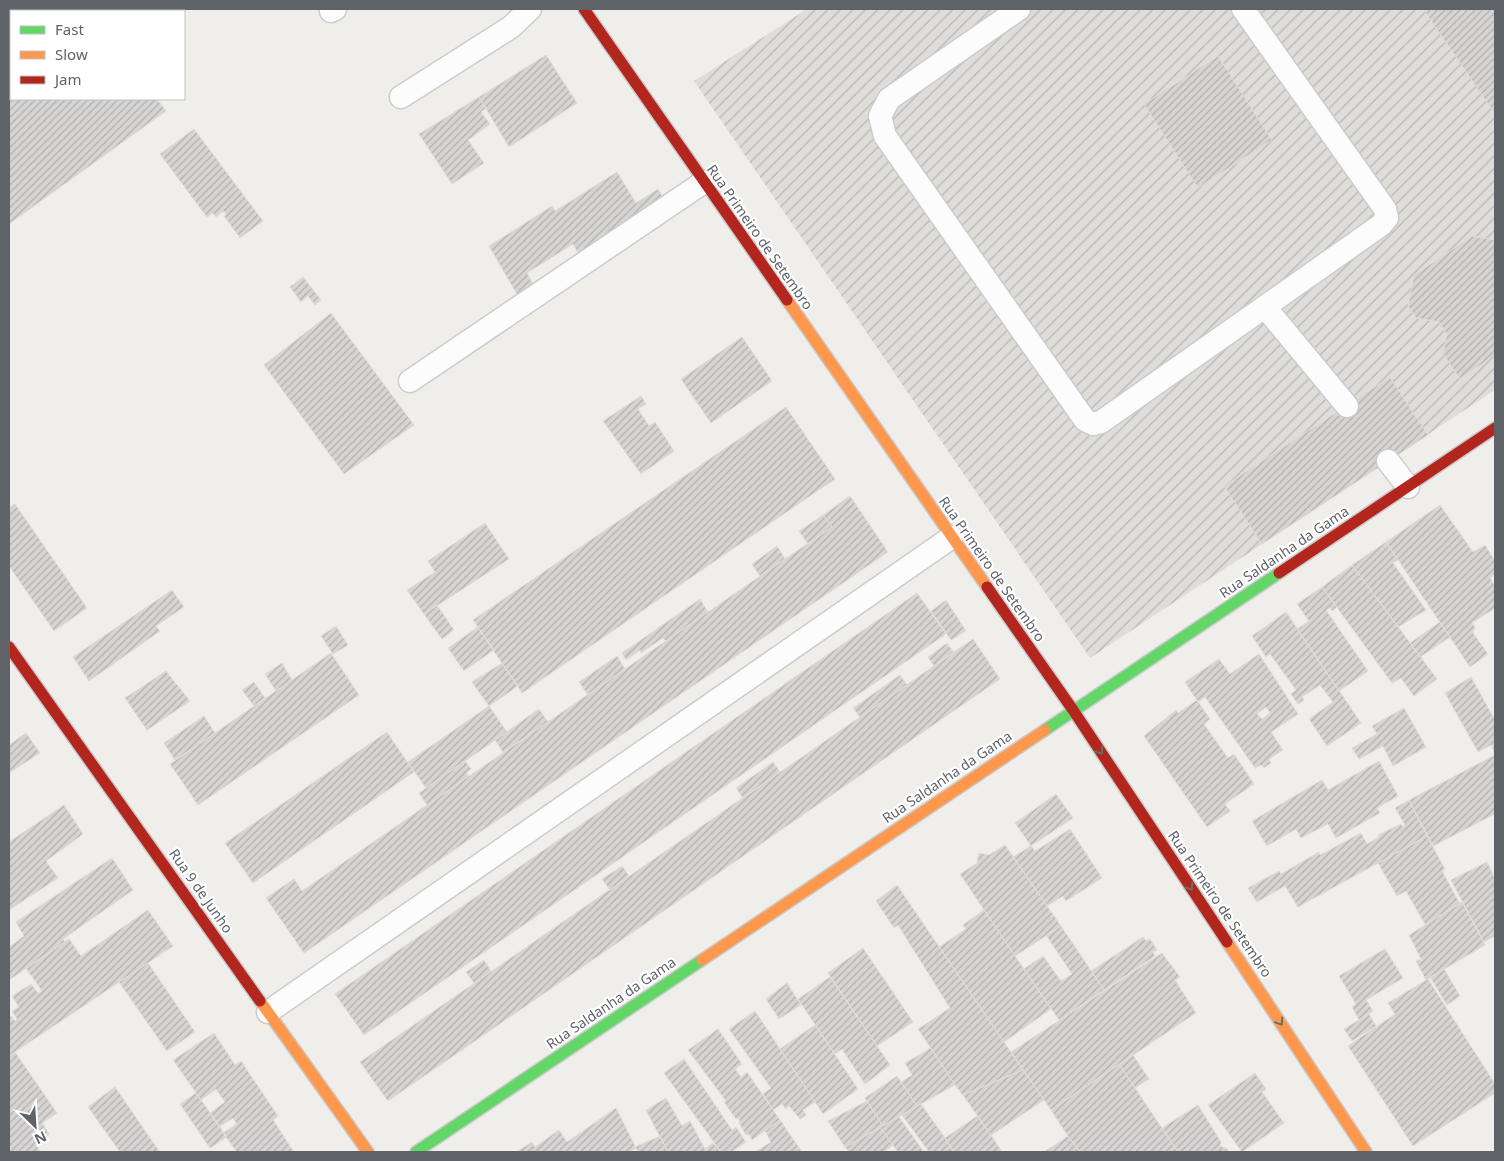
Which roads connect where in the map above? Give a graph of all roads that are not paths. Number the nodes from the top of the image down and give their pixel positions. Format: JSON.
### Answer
{"nodes":[{"id":1,"x":530,"y":9,"type":"edge"},
{"id":2,"x":584,"y":9,"type":"edge"},
{"id":3,"x":1019,"y":9,"type":"edge"},
{"id":4,"x":1243,"y":9,"type":"edge"},
{"id":5,"x":401,"y":97,"type":"dead end"},
{"id":6,"x":704,"y":182,"type":"junction"},
{"id":7,"x":1265,"y":307,"type":"junction"},
{"id":8,"x":410,"y":381,"type":"dead end"},
{"id":9,"x":1347,"y":406,"type":"dead end"},
{"id":10,"x":1495,"y":428,"type":"edge"},
{"id":11,"x":1388,"y":461,"type":"dead end"},
{"id":12,"x":1408,"y":486,"type":"junction"},
{"id":13,"x":952,"y":537,"type":"junction"},
{"id":14,"x":9,"y":647,"type":"edge"},
{"id":15,"x":1073,"y":710,"type":"junction"},
{"id":16,"x":268,"y":1012,"type":"junction"},
{"id":17,"x":368,"y":1152,"type":"edge"},
{"id":18,"x":416,"y":1152,"type":"edge"},
{"id":19,"x":1366,"y":1152,"type":"edge"}],
"edges":[{"from":1,"to":5,"type":"lane"},
{"from":2,"to":6,"type":"street","name":"Rua Primeiro de Setembro"},
{"from":3,"to":7,"type":"lane"},
{"from":4,"to":7,"type":"lane"},
{"from":6,"to":8,"type":"lane"},
{"from":6,"to":13,"type":"street","name":"Rua Primeiro de Setembro"},
{"from":7,"to":9,"type":"lane"},
{"from":10,"to":12,"type":"street","name":"Rua Saldanha da Gama"},
{"from":11,"to":12,"type":"lane"},
{"from":12,"to":15,"type":"street","name":"Rua Saldanha da Gama"},
{"from":13,"to":15,"type":"street","name":"Rua Primeiro de Setembro"},
{"from":13,"to":16,"type":"lane"},
{"from":14,"to":16,"type":"street","name":"Rua 9 de Junho"},
{"from":15,"to":18,"type":"street","name":"Rua Saldanha da Gama"},
{"from":15,"to":19,"type":"street","name":"Rua Primeiro de Setembro","one_way":true},
{"from":16,"to":17,"type":"street","name":"Rua 9 de Junho"}]}
